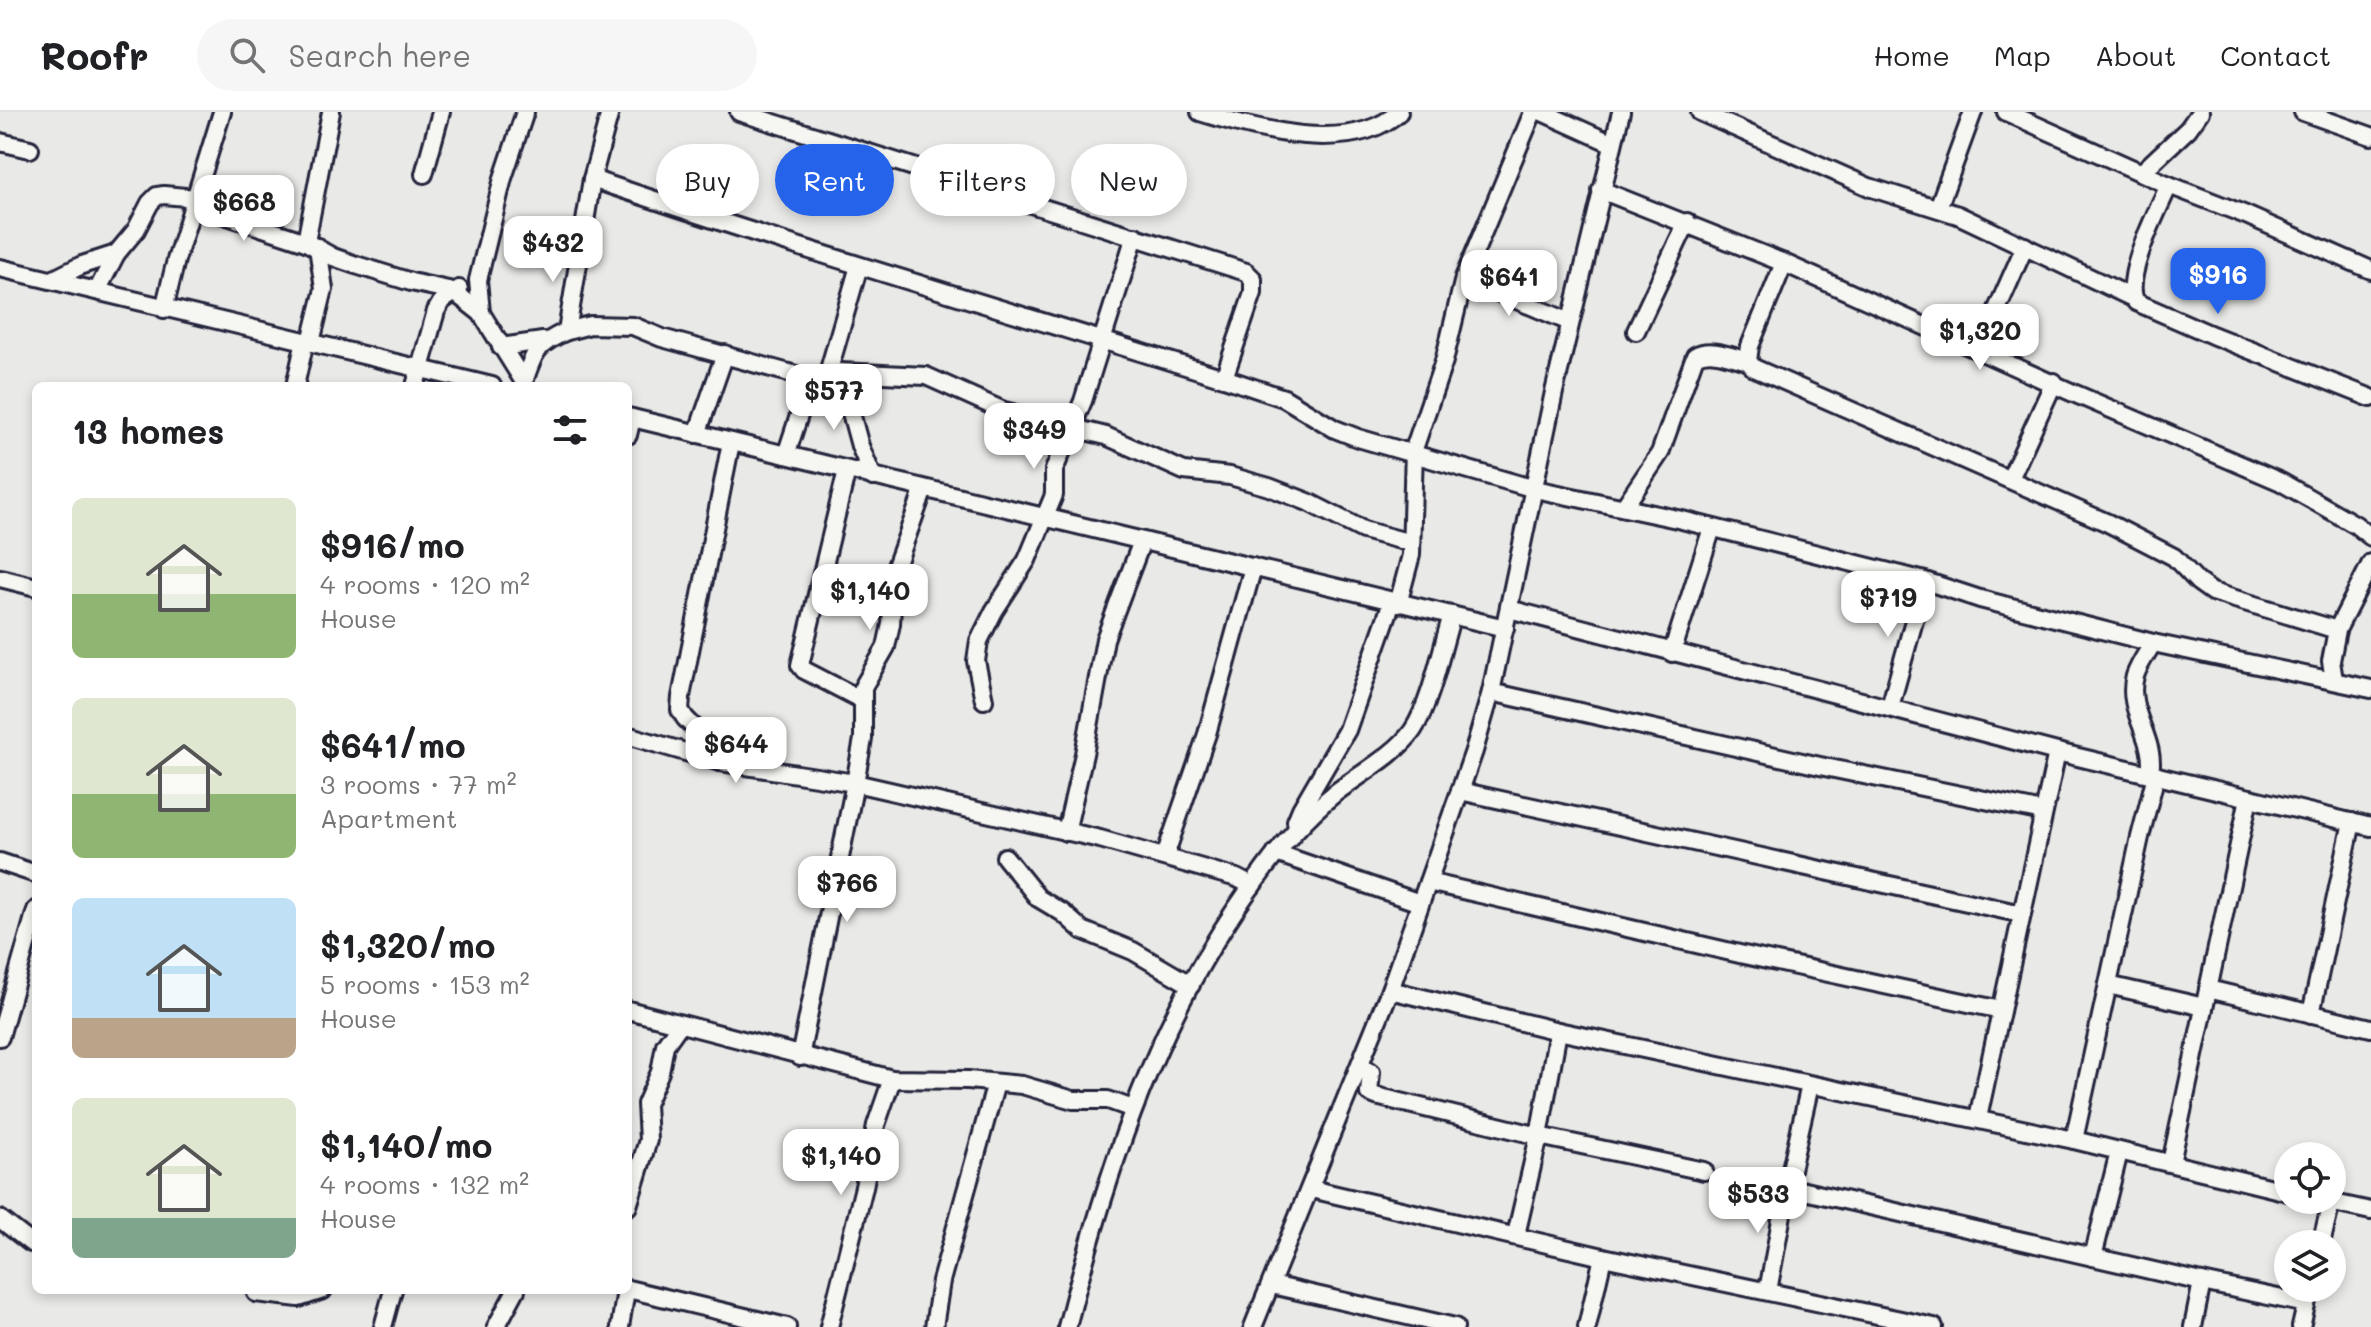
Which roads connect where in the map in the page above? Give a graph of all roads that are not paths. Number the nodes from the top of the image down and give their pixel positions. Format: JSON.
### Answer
{"nodes":[{"id":1,"x":222,"y":112,"type":"edge"},
{"id":2,"x":331,"y":112,"type":"edge"},
{"id":3,"x":441,"y":112,"type":"edge"},
{"id":4,"x":525,"y":112,"type":"edge"},
{"id":5,"x":610,"y":112,"type":"edge"},
{"id":6,"x":739,"y":112,"type":"edge"},
{"id":7,"x":1200,"y":112,"type":"edge"},
{"id":8,"x":1399,"y":112,"type":"edge"},
{"id":9,"x":1533,"y":112,"type":"edge"},
{"id":10,"x":1542,"y":112,"type":"edge"},
{"id":11,"x":1621,"y":112,"type":"edge"},
{"id":12,"x":1700,"y":112,"type":"edge"},
{"id":13,"x":1973,"y":112,"type":"edge"},
{"id":14,"x":2006,"y":112,"type":"edge"},
{"id":15,"x":2200,"y":112,"type":"edge"},
{"id":16,"x":2303,"y":112,"type":"edge"},
{"id":17,"x":2371,"y":136,"type":"edge"},
{"id":18,"x":0,"y":142,"type":"edge"},
{"id":19,"x":1613,"y":144,"type":"junction"},
{"id":20,"x":30,"y":149,"type":"dead end"},
{"id":21,"x":2142,"y":172,"type":"junction"},
{"id":22,"x":424,"y":174,"type":"dead end"},
{"id":23,"x":592,"y":179,"type":"junction"},
{"id":24,"x":2169,"y":185,"type":"junction"},
{"id":25,"x":1601,"y":190,"type":"junction"},
{"id":26,"x":195,"y":202,"type":"junction"},
{"id":27,"x":1938,"y":208,"type":"junction"},
{"id":28,"x":1687,"y":222,"type":"junction"},
{"id":29,"x":1135,"y":236,"type":"junction"},
{"id":30,"x":312,"y":244,"type":"junction"},
{"id":31,"x":2025,"y":246,"type":"junction"},
{"id":32,"x":116,"y":254,"type":"junction"},
{"id":33,"x":1784,"y":263,"type":"junction"},
{"id":34,"x":859,"y":266,"type":"junction"},
{"id":35,"x":0,"y":268,"type":"edge"},
{"id":36,"x":2371,"y":270,"type":"edge"},
{"id":37,"x":1464,"y":278,"type":"junction"},
{"id":38,"x":52,"y":280,"type":"junction"},
{"id":39,"x":478,"y":280,"type":"junction"},
{"id":40,"x":97,"y":291,"type":"junction"},
{"id":41,"x":453,"y":291,"type":"junction"},
{"id":42,"x":2133,"y":298,"type":"junction"},
{"id":43,"x":164,"y":309,"type":"junction"},
{"id":44,"x":481,"y":313,"type":"junction"},
{"id":45,"x":1570,"y":322,"type":"junction"},
{"id":46,"x":567,"y":331,"type":"junction"},
{"id":47,"x":1636,"y":331,"type":"dead end"},
{"id":48,"x":1102,"y":339,"type":"junction"},
{"id":49,"x":543,"y":341,"type":"junction"},
{"id":50,"x":308,"y":342,"type":"junction"},
{"id":51,"x":501,"y":347,"type":"junction"},
{"id":52,"x":1979,"y":350,"type":"junction"},
{"id":53,"x":725,"y":354,"type":"junction"},
{"id":54,"x":1748,"y":361,"type":"junction"},
{"id":55,"x":420,"y":368,"type":"junction"},
{"id":56,"x":834,"y":372,"type":"junction"},
{"id":57,"x":1224,"y":378,"type":"junction"},
{"id":58,"x":811,"y":379,"type":"junction"},
{"id":59,"x":296,"y":382,"type":"edge"},
{"id":60,"x":416,"y":382,"type":"edge"},
{"id":61,"x":476,"y":382,"type":"edge"},
{"id":62,"x":522,"y":382,"type":"edge"},
{"id":63,"x":524,"y":382,"type":"edge"},
{"id":64,"x":2054,"y":382,"type":"junction"},
{"id":65,"x":2371,"y":398,"type":"edge"},
{"id":66,"x":632,"y":423,"type":"edge"},
{"id":67,"x":1073,"y":427,"type":"junction"},
{"id":68,"x":697,"y":434,"type":"junction"},
{"id":69,"x":731,"y":442,"type":"junction"},
{"id":70,"x":786,"y":455,"type":"junction"},
{"id":71,"x":1413,"y":455,"type":"junction"},
{"id":72,"x":847,"y":470,"type":"junction"},
{"id":73,"x":873,"y":477,"type":"junction"},
{"id":74,"x":2010,"y":479,"type":"junction"},
{"id":75,"x":924,"y":489,"type":"junction"},
{"id":76,"x":1535,"y":489,"type":"junction"},
{"id":77,"x":1624,"y":507,"type":"junction"},
{"id":78,"x":1043,"y":518,"type":"junction"},
{"id":79,"x":1712,"y":528,"type":"junction"},
{"id":80,"x":2369,"y":529,"type":"edge"},
{"id":81,"x":1142,"y":541,"type":"junction"},
{"id":82,"x":1411,"y":543,"type":"junction"},
{"id":83,"x":2371,"y":563,"type":"edge"},
{"id":84,"x":1253,"y":567,"type":"junction"},
{"id":85,"x":0,"y":578,"type":"edge"},
{"id":86,"x":1925,"y":581,"type":"junction"},
{"id":87,"x":32,"y":586,"type":"edge"},
{"id":88,"x":1395,"y":603,"type":"junction"},
{"id":89,"x":1509,"y":609,"type":"junction"},
{"id":90,"x":1452,"y":615,"type":"junction"},
{"id":91,"x":1505,"y":628,"type":"junction"},
{"id":92,"x":2337,"y":630,"type":"junction"},
{"id":93,"x":2153,"y":643,"type":"junction"},
{"id":94,"x":1672,"y":653,"type":"junction"},
{"id":95,"x":2334,"y":680,"type":"junction"},
{"id":96,"x":2371,"y":689,"type":"edge"},
{"id":97,"x":1491,"y":692,"type":"junction"},
{"id":98,"x":862,"y":700,"type":"junction"},
{"id":99,"x":984,"y":700,"type":"dead end"},
{"id":100,"x":1890,"y":707,"type":"junction"},
{"id":101,"x":632,"y":739,"type":"edge"},
{"id":102,"x":2057,"y":752,"type":"junction"},
{"id":103,"x":720,"y":762,"type":"junction"},
{"id":104,"x":2153,"y":774,"type":"junction"},
{"id":105,"x":855,"y":783,"type":"junction"},
{"id":106,"x":1460,"y":791,"type":"junction"},
{"id":107,"x":2249,"y":798,"type":"junction"},
{"id":108,"x":2043,"y":812,"type":"junction"},
{"id":109,"x":2352,"y":822,"type":"junction"},
{"id":110,"x":2371,"y":827,"type":"edge"},
{"id":111,"x":1298,"y":829,"type":"junction"},
{"id":112,"x":1066,"y":832,"type":"junction"},
{"id":113,"x":1276,"y":853,"type":"junction"},
{"id":114,"x":1165,"y":856,"type":"junction"},
{"id":115,"x":1005,"y":857,"type":"dead end"},
{"id":116,"x":0,"y":862,"type":"edge"},
{"id":117,"x":32,"y":873,"type":"edge"},
{"id":118,"x":1428,"y":882,"type":"junction"},
{"id":119,"x":1252,"y":886,"type":"junction"},
{"id":120,"x":1420,"y":903,"type":"junction"},
{"id":121,"x":2022,"y":914,"type":"junction"},
{"id":122,"x":32,"y":924,"type":"edge"},
{"id":123,"x":1191,"y":985,"type":"junction"},
{"id":124,"x":2108,"y":985,"type":"junction"},
{"id":125,"x":2208,"y":989,"type":"junction"},
{"id":126,"x":1390,"y":990,"type":"junction"},
{"id":127,"x":2204,"y":1007,"type":"junction"},
{"id":128,"x":2001,"y":1010,"type":"junction"},
{"id":129,"x":632,"y":1011,"type":"edge"},
{"id":130,"x":2311,"y":1014,"type":"junction"},
{"id":131,"x":680,"y":1024,"type":"junction"},
{"id":132,"x":2371,"y":1028,"type":"edge"},
{"id":133,"x":1558,"y":1031,"type":"junction"},
{"id":134,"x":0,"y":1037,"type":"edge"},
{"id":135,"x":800,"y":1057,"type":"junction"},
{"id":136,"x":1361,"y":1065,"type":"junction"},
{"id":137,"x":892,"y":1079,"type":"junction"},
{"id":138,"x":996,"y":1083,"type":"junction"},
{"id":139,"x":1810,"y":1085,"type":"junction"},
{"id":140,"x":1133,"y":1109,"type":"junction"},
{"id":141,"x":1978,"y":1118,"type":"junction"},
{"id":142,"x":1539,"y":1136,"type":"junction"},
{"id":143,"x":2074,"y":1140,"type":"junction"},
{"id":144,"x":2119,"y":1152,"type":"junction"},
{"id":145,"x":2171,"y":1163,"type":"junction"},
{"id":146,"x":1704,"y":1171,"type":"dead end"},
{"id":147,"x":1787,"y":1187,"type":"junction"},
{"id":148,"x":1311,"y":1189,"type":"junction"},
{"id":149,"x":2274,"y":1189,"type":"edge"},
{"id":150,"x":632,"y":1193,"type":"edge"},
{"id":151,"x":2346,"y":1206,"type":"edge"},
{"id":152,"x":2371,"y":1211,"type":"edge"},
{"id":153,"x":0,"y":1219,"type":"edge"},
{"id":154,"x":1516,"y":1235,"type":"junction"},
{"id":155,"x":31,"y":1243,"type":"dead end"},
{"id":156,"x":1603,"y":1257,"type":"junction"},
{"id":157,"x":2093,"y":1257,"type":"junction"},
{"id":158,"x":2202,"y":1282,"type":"junction"},
{"id":159,"x":1272,"y":1285,"type":"junction"},
{"id":160,"x":632,"y":1291,"type":"edge"},
{"id":161,"x":1768,"y":1291,"type":"junction"},
{"id":162,"x":2274,"y":1292,"type":"edge"},
{"id":163,"x":265,"y":1294,"type":"edge"},
{"id":164,"x":311,"y":1294,"type":"edge"},
{"id":165,"x":392,"y":1294,"type":"edge"},
{"id":166,"x":514,"y":1294,"type":"edge"},
{"id":167,"x":626,"y":1294,"type":"edge"},
{"id":168,"x":2307,"y":1302,"type":"edge"},
{"id":169,"x":383,"y":1327,"type":"edge"},
{"id":170,"x":496,"y":1327,"type":"edge"},
{"id":171,"x":620,"y":1327,"type":"edge"},
{"id":172,"x":787,"y":1327,"type":"edge"},
{"id":173,"x":829,"y":1327,"type":"edge"},
{"id":174,"x":934,"y":1327,"type":"edge"},
{"id":175,"x":1067,"y":1327,"type":"edge"},
{"id":176,"x":1253,"y":1327,"type":"edge"},
{"id":177,"x":1455,"y":1327,"type":"edge"},
{"id":178,"x":1587,"y":1327,"type":"edge"},
{"id":179,"x":1934,"y":1327,"type":"edge"},
{"id":180,"x":2193,"y":1327,"type":"edge"},
{"id":181,"x":2301,"y":1327,"type":"edge"}],
"edges":[{"from":1,"to":26,"type":"street"},
{"from":2,"to":30,"type":"street"},
{"from":3,"to":22,"type":"street"},
{"from":4,"to":39,"type":"street"},
{"from":5,"to":23,"type":"street"},
{"from":6,"to":29,"type":"street"},
{"from":7,"to":8,"type":"street"},
{"from":9,"to":37,"type":"street"},
{"from":10,"to":19,"type":"street"},
{"from":11,"to":19,"type":"street"},
{"from":12,"to":27,"type":"street"},
{"from":13,"to":27,"type":"street"},
{"from":14,"to":21,"type":"street"},
{"from":15,"to":21,"type":"street"},
{"from":16,"to":17,"type":"street"},
{"from":18,"to":20,"type":"street"},
{"from":19,"to":25,"type":"street"},
{"from":21,"to":24,"type":"street"},
{"from":23,"to":34,"type":"street"},
{"from":23,"to":46,"type":"street"},
{"from":24,"to":36,"type":"street"},
{"from":24,"to":42,"type":"street"},
{"from":25,"to":28,"type":"street"},
{"from":25,"to":45,"type":"street"},
{"from":26,"to":30,"type":"street"},
{"from":26,"to":32,"type":"street"},
{"from":26,"to":43,"type":"street"},
{"from":27,"to":31,"type":"street"},
{"from":28,"to":33,"type":"street"},
{"from":28,"to":47,"type":"street"},
{"from":29,"to":48,"type":"street"},
{"from":29,"to":57,"type":"street"},
{"from":30,"to":41,"type":"street"},
{"from":30,"to":50,"type":"street"},
{"from":31,"to":42,"type":"street"},
{"from":31,"to":52,"type":"street"},
{"from":32,"to":38,"type":"street"},
{"from":32,"to":40,"type":"street"},
{"from":33,"to":52,"type":"street"},
{"from":33,"to":54,"type":"street"},
{"from":34,"to":48,"type":"street"},
{"from":34,"to":56,"type":"street"},
{"from":35,"to":38,"type":"street"},
{"from":37,"to":45,"type":"street"},
{"from":37,"to":71,"type":"street"},
{"from":38,"to":40,"type":"street"},
{"from":39,"to":41,"type":"street"},
{"from":39,"to":44,"type":"street"},
{"from":40,"to":43,"type":"street"},
{"from":41,"to":44,"type":"street"},
{"from":41,"to":55,"type":"street"},
{"from":42,"to":65,"type":"street"},
{"from":43,"to":50,"type":"street"},
{"from":44,"to":51,"type":"street"},
{"from":45,"to":76,"type":"street"},
{"from":46,"to":49,"type":"street"},
{"from":46,"to":53,"type":"street"},
{"from":48,"to":57,"type":"street"},
{"from":48,"to":67,"type":"street"},
{"from":49,"to":51,"type":"street"},
{"from":49,"to":63,"type":"street"},
{"from":50,"to":55,"type":"street"},
{"from":50,"to":59,"type":"street"},
{"from":51,"to":62,"type":"street"},
{"from":52,"to":64,"type":"street"},
{"from":53,"to":58,"type":"street"},
{"from":53,"to":68,"type":"street"},
{"from":54,"to":74,"type":"street"},
{"from":54,"to":77,"type":"street"},
{"from":55,"to":60,"type":"street"},
{"from":55,"to":61,"type":"street"},
{"from":56,"to":58,"type":"street"},
{"from":56,"to":67,"type":"street"},
{"from":56,"to":73,"type":"street"},
{"from":57,"to":71,"type":"street"},
{"from":58,"to":70,"type":"street"},
{"from":64,"to":74,"type":"street"},
{"from":64,"to":80,"type":"street"},
{"from":66,"to":68,"type":"street"},
{"from":67,"to":78,"type":"street"},
{"from":67,"to":82,"type":"street"},
{"from":68,"to":69,"type":"street"},
{"from":69,"to":70,"type":"street"},
{"from":69,"to":103,"type":"street"},
{"from":70,"to":72,"type":"street"},
{"from":71,"to":76,"type":"street"},
{"from":71,"to":82,"type":"street"},
{"from":72,"to":73,"type":"street"},
{"from":72,"to":98,"type":"street"},
{"from":73,"to":75,"type":"street"},
{"from":74,"to":92,"type":"street"},
{"from":75,"to":78,"type":"street"},
{"from":75,"to":98,"type":"street"},
{"from":76,"to":77,"type":"street"},
{"from":76,"to":89,"type":"street"},
{"from":77,"to":79,"type":"street"},
{"from":78,"to":81,"type":"street"},
{"from":78,"to":99,"type":"street"},
{"from":79,"to":86,"type":"street"},
{"from":79,"to":94,"type":"street"},
{"from":81,"to":84,"type":"street"},
{"from":81,"to":112,"type":"street"},
{"from":82,"to":88,"type":"street"},
{"from":83,"to":92,"type":"street"},
{"from":84,"to":88,"type":"street"},
{"from":84,"to":114,"type":"street"},
{"from":85,"to":87,"type":"street"},
{"from":86,"to":93,"type":"street"},
{"from":86,"to":100,"type":"street"},
{"from":88,"to":90,"type":"street"},
{"from":88,"to":111,"type":"street"},
{"from":89,"to":91,"type":"street"},
{"from":89,"to":94,"type":"street"},
{"from":90,"to":91,"type":"street"},
{"from":90,"to":111,"type":"street"},
{"from":91,"to":97,"type":"street"},
{"from":92,"to":95,"type":"street"},
{"from":93,"to":95,"type":"street"},
{"from":93,"to":104,"type":"street"},
{"from":94,"to":100,"type":"street"},
{"from":95,"to":96,"type":"street"},
{"from":97,"to":106,"type":"street"},
{"from":97,"to":108,"type":"street"},
{"from":98,"to":105,"type":"street"},
{"from":100,"to":102,"type":"street"},
{"from":101,"to":103,"type":"street"},
{"from":102,"to":104,"type":"street"},
{"from":102,"to":108,"type":"street"},
{"from":103,"to":105,"type":"street"},
{"from":104,"to":107,"type":"street"},
{"from":104,"to":124,"type":"street"},
{"from":105,"to":112,"type":"street"},
{"from":105,"to":135,"type":"street"},
{"from":106,"to":118,"type":"street"},
{"from":106,"to":121,"type":"street"},
{"from":107,"to":109,"type":"street"},
{"from":107,"to":125,"type":"street"},
{"from":108,"to":121,"type":"street"},
{"from":109,"to":110,"type":"street"},
{"from":109,"to":130,"type":"street"},
{"from":111,"to":113,"type":"street"},
{"from":112,"to":114,"type":"street"},
{"from":113,"to":119,"type":"street"},
{"from":113,"to":120,"type":"street"},
{"from":114,"to":119,"type":"street"},
{"from":115,"to":123,"type":"street"},
{"from":116,"to":117,"type":"street"},
{"from":118,"to":120,"type":"street"},
{"from":118,"to":128,"type":"street"},
{"from":119,"to":123,"type":"street"},
{"from":120,"to":126,"type":"street"},
{"from":121,"to":128,"type":"street"},
{"from":122,"to":134,"type":"street"},
{"from":123,"to":140,"type":"street"},
{"from":124,"to":127,"type":"street"},
{"from":124,"to":143,"type":"street"},
{"from":125,"to":127,"type":"street"},
{"from":125,"to":130,"type":"street"},
{"from":126,"to":133,"type":"street"},
{"from":126,"to":136,"type":"street"},
{"from":127,"to":145,"type":"street"},
{"from":128,"to":141,"type":"street"},
{"from":129,"to":131,"type":"street"},
{"from":130,"to":132,"type":"street"},
{"from":131,"to":135,"type":"street"},
{"from":131,"to":150,"type":"street"},
{"from":133,"to":139,"type":"street"},
{"from":133,"to":142,"type":"street"},
{"from":135,"to":137,"type":"street"},
{"from":136,"to":142,"type":"street"},
{"from":136,"to":148,"type":"street"},
{"from":137,"to":138,"type":"street"},
{"from":137,"to":173,"type":"street"},
{"from":138,"to":140,"type":"street"},
{"from":138,"to":174,"type":"street"},
{"from":139,"to":141,"type":"street"},
{"from":139,"to":147,"type":"street"},
{"from":140,"to":175,"type":"street"},
{"from":141,"to":143,"type":"street"},
{"from":142,"to":146,"type":"street"},
{"from":142,"to":154,"type":"street"},
{"from":143,"to":144,"type":"street"},
{"from":144,"to":145,"type":"street"},
{"from":144,"to":157,"type":"street"},
{"from":145,"to":149,"type":"street"},
{"from":147,"to":157,"type":"street"},
{"from":147,"to":161,"type":"street"},
{"from":148,"to":154,"type":"street"},
{"from":148,"to":159,"type":"street"},
{"from":151,"to":152,"type":"street"},
{"from":153,"to":155,"type":"street"},
{"from":154,"to":156,"type":"street"},
{"from":156,"to":161,"type":"street"},
{"from":156,"to":178,"type":"street"},
{"from":157,"to":158,"type":"street"},
{"from":158,"to":162,"type":"street"},
{"from":158,"to":180,"type":"street"},
{"from":159,"to":176,"type":"street"},
{"from":159,"to":177,"type":"street"},
{"from":160,"to":172,"type":"street"},
{"from":161,"to":179,"type":"street"},
{"from":163,"to":164,"type":"street"},
{"from":165,"to":169,"type":"street"},
{"from":166,"to":170,"type":"street"},
{"from":167,"to":171,"type":"street"},
{"from":168,"to":181,"type":"street"}]}
